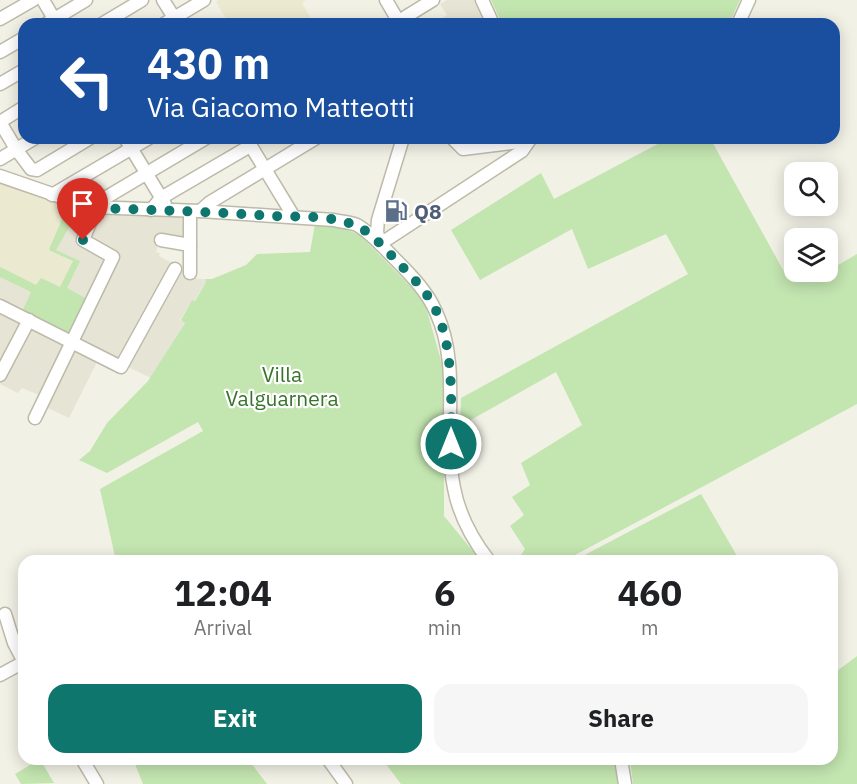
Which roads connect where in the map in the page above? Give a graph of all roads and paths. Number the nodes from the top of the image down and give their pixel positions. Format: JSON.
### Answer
{"nodes":[{"id":1,"x":33,"y":0,"type":"edge"},
{"id":2,"x":42,"y":0,"type":"edge"},
{"id":3,"x":86,"y":0,"type":"edge"},
{"id":4,"x":142,"y":0,"type":"edge"},
{"id":5,"x":163,"y":0,"type":"edge"},
{"id":6,"x":204,"y":0,"type":"edge"},
{"id":7,"x":386,"y":0,"type":"edge"},
{"id":8,"x":433,"y":0,"type":"edge"},
{"id":9,"x":482,"y":0,"type":"edge"},
{"id":10,"x":749,"y":0,"type":"edge"},
{"id":11,"x":50,"y":18,"type":"edge"},
{"id":12,"x":58,"y":18,"type":"edge"},
{"id":13,"x":112,"y":18,"type":"edge"},
{"id":14,"x":170,"y":18,"type":"edge"},
{"id":15,"x":178,"y":18,"type":"edge"},
{"id":16,"x":395,"y":18,"type":"edge"},
{"id":17,"x":406,"y":18,"type":"edge"},
{"id":18,"x":490,"y":18,"type":"edge"},
{"id":19,"x":741,"y":18,"type":"edge"},
{"id":20,"x":0,"y":19,"type":"edge"},
{"id":21,"x":18,"y":42,"type":"edge"},
{"id":22,"x":0,"y":52,"type":"edge"},
{"id":23,"x":18,"y":74,"type":"edge"},
{"id":24,"x":0,"y":84,"type":"edge"},
{"id":25,"x":18,"y":111,"type":"edge"},
{"id":26,"x":0,"y":122,"type":"edge"},
{"id":27,"x":25,"y":144,"type":"edge"},
{"id":28,"x":80,"y":144,"type":"edge"},
{"id":29,"x":127,"y":144,"type":"edge"},
{"id":30,"x":129,"y":144,"type":"edge"},
{"id":31,"x":196,"y":144,"type":"edge"},
{"id":32,"x":245,"y":144,"type":"edge"},
{"id":33,"x":249,"y":144,"type":"edge"},
{"id":34,"x":306,"y":144,"type":"edge"},
{"id":35,"x":402,"y":144,"type":"edge"},
{"id":36,"x":459,"y":144,"type":"edge"},
{"id":37,"x":503,"y":144,"type":"edge"},
{"id":38,"x":526,"y":144,"type":"edge"},
{"id":39,"x":16,"y":149,"type":"junction"},
{"id":40,"x":0,"y":159,"type":"edge"},
{"id":41,"x":264,"y":169,"type":"junction"},
{"id":42,"x":146,"y":174,"type":"junction"},
{"id":43,"x":0,"y":176,"type":"edge"},
{"id":44,"x":52,"y":195,"type":"junction"},
{"id":45,"x":161,"y":198,"type":"junction"},
{"id":46,"x":93,"y":207,"type":"junction"},
{"id":47,"x":151,"y":210,"type":"junction"},
{"id":48,"x":170,"y":211,"type":"junction"},
{"id":49,"x":195,"y":211,"type":"junction"},
{"id":50,"x":294,"y":217,"type":"junction"},
{"id":51,"x":378,"y":220,"type":"junction"},
{"id":52,"x":358,"y":226,"type":"junction"},
{"id":53,"x":161,"y":240,"type":"dead end"},
{"id":54,"x":380,"y":244,"type":"junction"},
{"id":55,"x":190,"y":245,"type":"junction"},
{"id":56,"x":176,"y":269,"type":"dead end"},
{"id":57,"x":190,"y":273,"type":"dead end"},
{"id":58,"x":0,"y":306,"type":"edge"},
{"id":59,"x":29,"y":320,"type":"junction"},
{"id":60,"x":72,"y":342,"type":"junction"},
{"id":61,"x":2,"y":367,"type":"edge"},
{"id":62,"x":35,"y":418,"type":"dead end"},
{"id":63,"x":484,"y":555,"type":"edge"},
{"id":64,"x":5,"y":614,"type":"dead end"},
{"id":65,"x":18,"y":651,"type":"edge"},
{"id":66,"x":18,"y":665,"type":"edge"},
{"id":67,"x":0,"y":675,"type":"edge"},
{"id":68,"x":86,"y":765,"type":"edge"},
{"id":69,"x":332,"y":765,"type":"edge"},
{"id":70,"x":622,"y":765,"type":"edge"},
{"id":71,"x":97,"y":784,"type":"edge"},
{"id":72,"x":346,"y":784,"type":"edge"},
{"id":73,"x":625,"y":784,"type":"edge"}],
"edges":[{"from":1,"to":20,"type":"street"},
{"from":2,"to":11,"type":"street"},
{"from":3,"to":12,"type":"street"},
{"from":4,"to":13,"type":"street"},
{"from":5,"to":14,"type":"street"},
{"from":6,"to":15,"type":"street"},
{"from":7,"to":16,"type":"street"},
{"from":8,"to":17,"type":"street"},
{"from":9,"to":18,"type":"street"},
{"from":10,"to":19,"type":"street"},
{"from":21,"to":22,"type":"street"},
{"from":23,"to":24,"type":"street"},
{"from":25,"to":26,"type":"street"},
{"from":26,"to":39,"type":"street"},
{"from":27,"to":39,"type":"street"},
{"from":28,"to":39,"type":"street"},
{"from":29,"to":44,"type":"street"},
{"from":30,"to":42,"type":"street"},
{"from":31,"to":42,"type":"street"},
{"from":32,"to":45,"type":"street"},
{"from":33,"to":41,"type":"street"},
{"from":34,"to":41,"type":"street"},
{"from":35,"to":51,"type":"street"},
{"from":36,"to":37,"type":"street"},
{"from":38,"to":54,"type":"street"},
{"from":39,"to":40,"type":"street"},
{"from":41,"to":49,"type":"street"},
{"from":41,"to":50,"type":"street"},
{"from":42,"to":45,"type":"street"},
{"from":42,"to":46,"type":"street"},
{"from":43,"to":44,"type":"street"},
{"from":44,"to":46,"type":"street"},
{"from":45,"to":47,"type":"street"},
{"from":45,"to":48,"type":"street"},
{"from":46,"to":47,"type":"street"},
{"from":46,"to":60,"type":"street"},
{"from":47,"to":48,"type":"street"},
{"from":48,"to":49,"type":"street"},
{"from":49,"to":50,"type":"street"},
{"from":49,"to":55,"type":"street"},
{"from":50,"to":52,"type":"street"},
{"from":51,"to":52,"type":"street"},
{"from":51,"to":54,"type":"street"},
{"from":52,"to":54,"type":"street"},
{"from":53,"to":55,"type":"street"},
{"from":54,"to":63,"type":"street"},
{"from":55,"to":57,"type":"street"},
{"from":56,"to":60,"type":"street"},
{"from":58,"to":59,"type":"street"},
{"from":59,"to":60,"type":"street"},
{"from":59,"to":61,"type":"street"},
{"from":60,"to":62,"type":"street"},
{"from":64,"to":65,"type":"street"},
{"from":66,"to":67,"type":"street"},
{"from":68,"to":71,"type":"street"},
{"from":69,"to":72,"type":"street"},
{"from":70,"to":73,"type":"street"}]}
